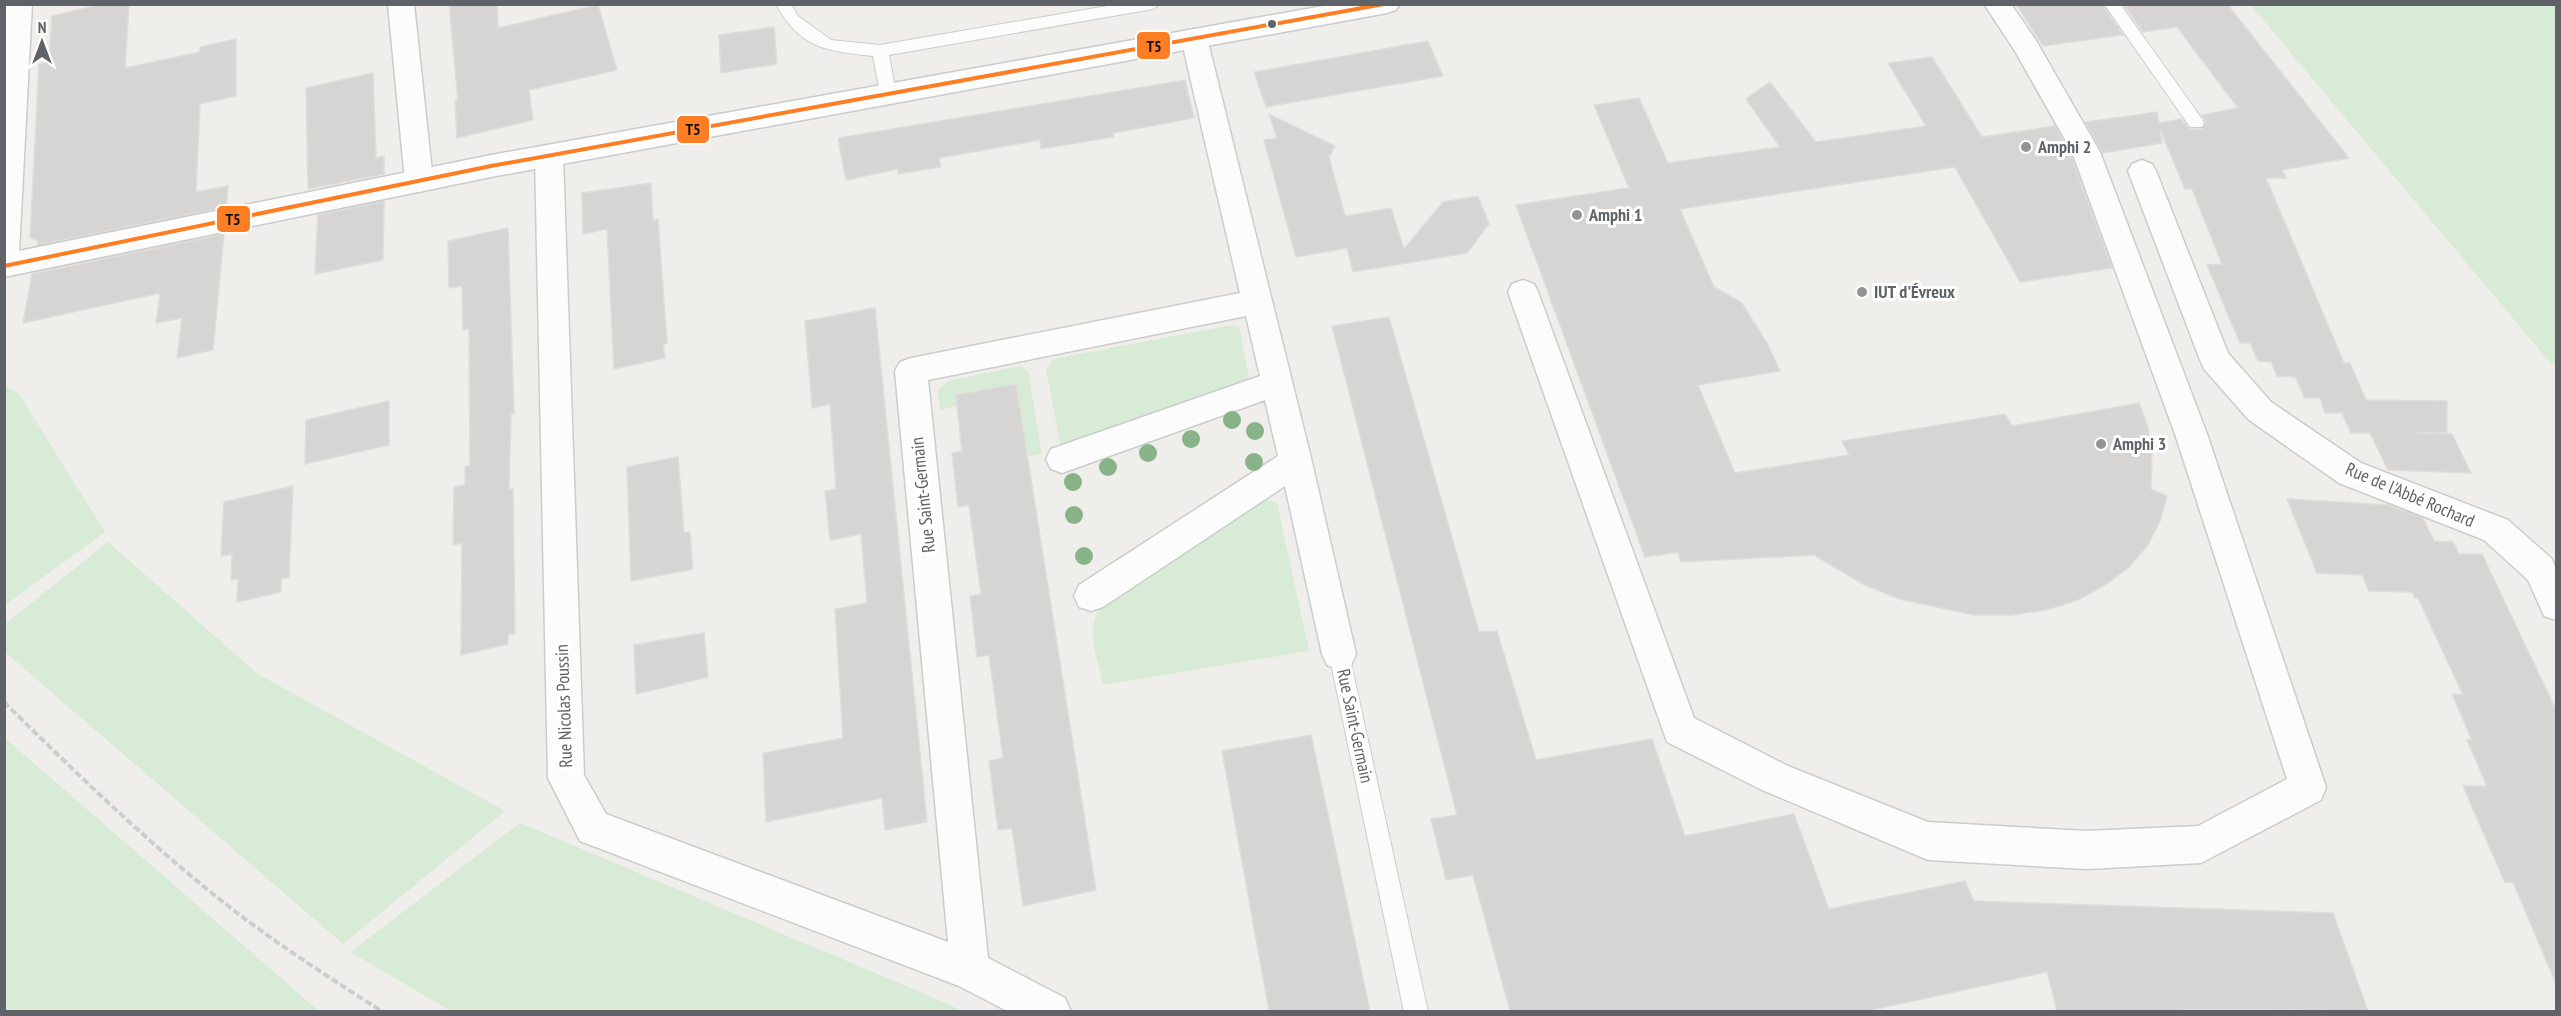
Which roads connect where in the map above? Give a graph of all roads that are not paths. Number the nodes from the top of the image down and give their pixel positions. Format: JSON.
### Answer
{"nodes":[{"id":1,"x":19,"y":4,"type":"edge"},
{"id":2,"x":401,"y":4,"type":"edge"},
{"id":3,"x":783,"y":4,"type":"edge"},
{"id":4,"x":1153,"y":4,"type":"edge"},
{"id":5,"x":1387,"y":4,"type":"edge"},
{"id":6,"x":1997,"y":4,"type":"edge"},
{"id":7,"x":2111,"y":4,"type":"edge"},
{"id":8,"x":1333,"y":9,"type":"edge"},
{"id":9,"x":1194,"y":38,"type":"junction"},
{"id":10,"x":880,"y":51,"type":"junction"},
{"id":11,"x":888,"y":93,"type":"junction"},
{"id":12,"x":2196,"y":123,"type":"dead end"},
{"id":13,"x":549,"y":155,"type":"junction"},
{"id":14,"x":2142,"y":171,"type":"dead end"},
{"id":15,"x":419,"y":181,"type":"junction"},
{"id":16,"x":4,"y":252,"type":"edge"},
{"id":17,"x":4,"y":266,"type":"edge"},
{"id":18,"x":1523,"y":292,"type":"dead end"},
{"id":19,"x":1257,"y":302,"type":"junction"},
{"id":20,"x":1276,"y":383,"type":"junction"},
{"id":21,"x":1062,"y":459,"type":"dead end"},
{"id":22,"x":1296,"y":462,"type":"junction"},
{"id":23,"x":1090,"y":596,"type":"dead end"},
{"id":24,"x":2556,"y":605,"type":"edge"},
{"id":25,"x":1340,"y":654,"type":"joint"},
{"id":26,"x":970,"y":969,"type":"junction"},
{"id":27,"x":1051,"y":1011,"type":"edge"},
{"id":28,"x":1416,"y":1011,"type":"edge"}],
"edges":[{"from":1,"to":16,"type":"street"},
{"from":2,"to":15,"type":"street"},
{"from":3,"to":10,"type":"lane"},
{"from":4,"to":10,"type":"lane"},
{"from":5,"to":8,"type":"street"},
{"from":6,"to":18,"type":"street"},
{"from":7,"to":12,"type":"lane"},
{"from":8,"to":9,"type":"street"},
{"from":9,"to":11,"type":"street"},
{"from":9,"to":19,"type":"street","name":"Rue Saint-Germain"},
{"from":10,"to":11,"type":"lane"},
{"from":11,"to":13,"type":"street"},
{"from":13,"to":15,"type":"street"},
{"from":13,"to":26,"type":"street","name":"Rue Nicolas Poussin"},
{"from":14,"to":24,"type":"street","name":"Rue de l'Abbé Rochard"},
{"from":15,"to":17,"type":"street"},
{"from":19,"to":20,"type":"street","name":"Rue Saint-Germain"},
{"from":19,"to":26,"type":"street","name":"Rue Saint-Germain"},
{"from":20,"to":21,"type":"street"},
{"from":20,"to":22,"type":"street","name":"Rue Saint-Germain"},
{"from":22,"to":23,"type":"street"},
{"from":22,"to":25,"type":"street","name":"Rue Saint-Germain"},
{"from":25,"to":28,"type":"lane","name":"Rue Saint-Germain"},
{"from":26,"to":27,"type":"street","name":"Rue Nicolas Poussin"}]}
